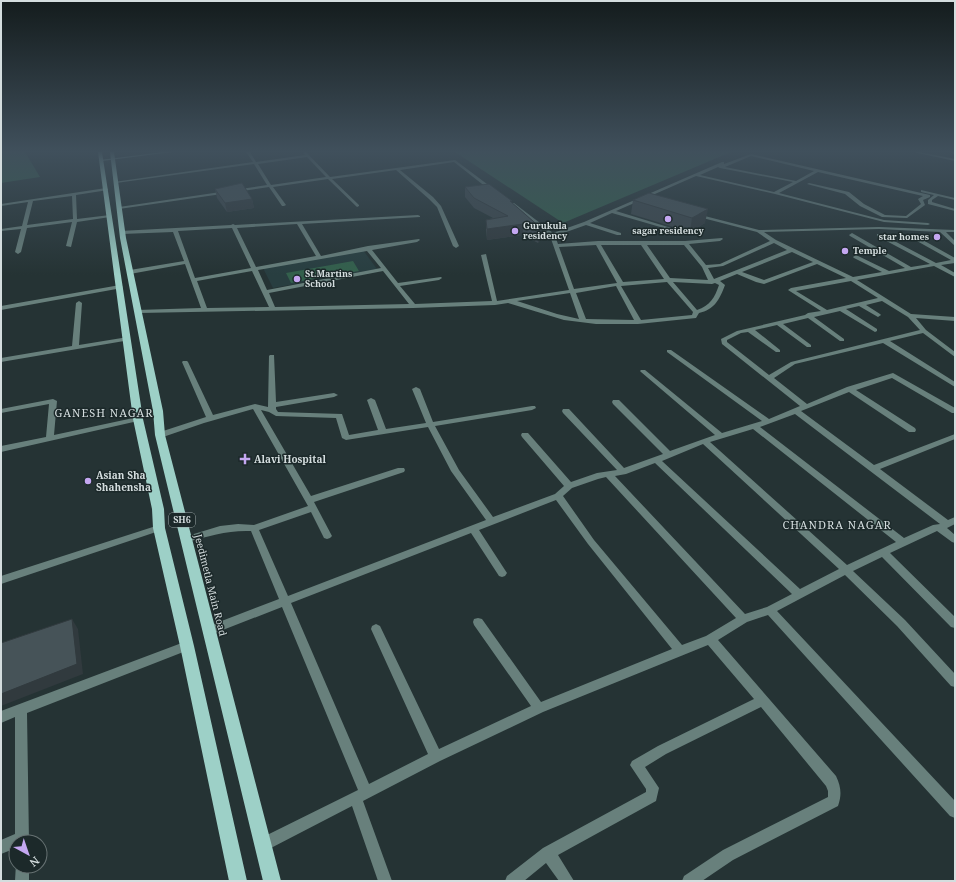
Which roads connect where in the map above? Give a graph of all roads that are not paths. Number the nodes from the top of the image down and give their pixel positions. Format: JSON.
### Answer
{"nodes":[{"id":1,"x":79,"y":193,"type":"edge"},
{"id":2,"x":108,"y":193,"type":"edge"},
{"id":3,"x":116,"y":193,"type":"edge"},
{"id":4,"x":227,"y":193,"type":"edge"},
{"id":5,"x":275,"y":193,"type":"edge"},
{"id":6,"x":344,"y":193,"type":"edge"},
{"id":7,"x":425,"y":193,"type":"edge"},
{"id":8,"x":655,"y":193,"type":"edge"},
{"id":9,"x":775,"y":193,"type":"edge"},
{"id":10,"x":847,"y":193,"type":"edge"},
{"id":11,"x":915,"y":193,"type":"edge"},
{"id":12,"x":933,"y":193,"type":"edge"},
{"id":13,"x":74,"y":194,"type":"junction"},
{"id":14,"x":937,"y":194,"type":"junction"},
{"id":15,"x":642,"y":199,"type":"junction"},
{"id":16,"x":955,"y":199,"type":"edge"},
{"id":17,"x":31,"y":201,"type":"junction"},
{"id":18,"x":650,"y":201,"type":"edge"},
{"id":19,"x":510,"y":202,"type":"edge"},
{"id":20,"x":1,"y":205,"type":"edge"},
{"id":21,"x":284,"y":205,"type":"dead end"},
{"id":22,"x":357,"y":206,"type":"dead end"},
{"id":23,"x":955,"y":210,"type":"edge"},
{"id":24,"x":115,"y":212,"type":"junction"},
{"id":25,"x":613,"y":212,"type":"junction"},
{"id":26,"x":693,"y":214,"type":"edge"},
{"id":27,"x":418,"y":216,"type":"dead end"},
{"id":28,"x":75,"y":221,"type":"junction"},
{"id":29,"x":298,"y":222,"type":"junction"},
{"id":30,"x":586,"y":223,"type":"junction"},
{"id":31,"x":233,"y":225,"type":"junction"},
{"id":32,"x":955,"y":226,"type":"edge"},
{"id":33,"x":25,"y":227,"type":"junction"},
{"id":34,"x":1,"y":230,"type":"edge"},
{"id":35,"x":175,"y":230,"type":"junction"},
{"id":36,"x":942,"y":230,"type":"junction"},
{"id":37,"x":759,"y":231,"type":"junction"},
{"id":38,"x":955,"y":231,"type":"edge"},
{"id":39,"x":122,"y":232,"type":"junction"},
{"id":40,"x":679,"y":232,"type":"edge"},
{"id":41,"x":552,"y":234,"type":"junction"},
{"id":42,"x":619,"y":234,"type":"dead end"},
{"id":43,"x":852,"y":235,"type":"dead end"},
{"id":44,"x":879,"y":235,"type":"dead end"},
{"id":45,"x":910,"y":235,"type":"dead end"},
{"id":46,"x":720,"y":239,"type":"dead end"},
{"id":47,"x":417,"y":240,"type":"dead end"},
{"id":48,"x":774,"y":242,"type":"junction"},
{"id":49,"x":598,"y":243,"type":"junction"},
{"id":50,"x":643,"y":243,"type":"junction"},
{"id":51,"x":685,"y":243,"type":"junction"},
{"id":52,"x":955,"y":244,"type":"edge"},
{"id":53,"x":69,"y":246,"type":"dead end"},
{"id":54,"x":456,"y":246,"type":"dead end"},
{"id":55,"x":556,"y":246,"type":"junction"},
{"id":56,"x":368,"y":248,"type":"junction"},
{"id":57,"x":791,"y":250,"type":"junction"},
{"id":58,"x":18,"y":252,"type":"dead end"},
{"id":59,"x":484,"y":255,"type":"dead end"},
{"id":60,"x":856,"y":256,"type":"dead end"},
{"id":61,"x":319,"y":257,"type":"junction"},
{"id":62,"x":955,"y":261,"type":"edge"},
{"id":63,"x":186,"y":262,"type":"junction"},
{"id":64,"x":818,"y":262,"type":"junction"},
{"id":65,"x":115,"y":263,"type":"junction"},
{"id":66,"x":937,"y":265,"type":"junction"},
{"id":67,"x":129,"y":267,"type":"junction"},
{"id":68,"x":705,"y":267,"type":"junction"},
{"id":69,"x":253,"y":269,"type":"junction"},
{"id":70,"x":384,"y":269,"type":"junction"},
{"id":71,"x":910,"y":269,"type":"junction"},
{"id":72,"x":737,"y":272,"type":"junction"},
{"id":73,"x":888,"y":273,"type":"junction"},
{"id":74,"x":955,"y":275,"type":"edge"},
{"id":75,"x":440,"y":278,"type":"dead end"},
{"id":76,"x":852,"y":279,"type":"junction"},
{"id":77,"x":194,"y":280,"type":"junction"},
{"id":78,"x":668,"y":280,"type":"junction"},
{"id":79,"x":714,"y":282,"type":"junction"},
{"id":80,"x":396,"y":284,"type":"junction"},
{"id":81,"x":620,"y":284,"type":"junction"},
{"id":82,"x":120,"y":287,"type":"junction"},
{"id":83,"x":570,"y":290,"type":"junction"},
{"id":84,"x":265,"y":292,"type":"junction"},
{"id":85,"x":883,"y":299,"type":"junction"},
{"id":86,"x":506,"y":300,"type":"junction"},
{"id":87,"x":495,"y":302,"type":"junction"},
{"id":88,"x":79,"y":303,"type":"dead end"},
{"id":89,"x":860,"y":304,"type":"junction"},
{"id":90,"x":412,"y":306,"type":"junction"},
{"id":91,"x":1,"y":308,"type":"edge"},
{"id":92,"x":272,"y":308,"type":"junction"},
{"id":93,"x":840,"y":308,"type":"junction"},
{"id":94,"x":204,"y":309,"type":"junction"},
{"id":95,"x":139,"y":311,"type":"junction"},
{"id":96,"x":825,"y":311,"type":"junction"},
{"id":97,"x":696,"y":312,"type":"junction"},
{"id":98,"x":808,"y":315,"type":"junction"},
{"id":99,"x":878,"y":315,"type":"dead end"},
{"id":100,"x":910,"y":316,"type":"junction"},
{"id":101,"x":955,"y":319,"type":"edge"},
{"id":102,"x":583,"y":321,"type":"junction"},
{"id":103,"x":638,"y":321,"type":"junction"},
{"id":104,"x":778,"y":323,"type":"junction"},
{"id":105,"x":750,"y":330,"type":"junction"},
{"id":106,"x":875,"y":330,"type":"dead end"},
{"id":107,"x":924,"y":330,"type":"junction"},
{"id":108,"x":128,"y":339,"type":"junction"},
{"id":109,"x":842,"y":340,"type":"dead end"},
{"id":110,"x":886,"y":342,"type":"junction"},
{"id":111,"x":809,"y":346,"type":"dead end"},
{"id":112,"x":75,"y":348,"type":"junction"},
{"id":113,"x":668,"y":351,"type":"dead end"},
{"id":114,"x":778,"y":351,"type":"dead end"},
{"id":115,"x":955,"y":354,"type":"edge"},
{"id":116,"x":272,"y":356,"type":"dead end"},
{"id":117,"x":1,"y":360,"type":"edge"},
{"id":118,"x":186,"y":362,"type":"dead end"},
{"id":119,"x":643,"y":371,"type":"dead end"},
{"id":120,"x":769,"y":378,"type":"junction"},
{"id":121,"x":955,"y":384,"type":"edge"},
{"id":122,"x":416,"y":389,"type":"dead end"},
{"id":123,"x":850,"y":389,"type":"junction"},
{"id":124,"x":334,"y":395,"type":"dead end"},
{"id":125,"x":371,"y":400,"type":"dead end"},
{"id":126,"x":616,"y":402,"type":"dead end"},
{"id":127,"x":255,"y":406,"type":"junction"},
{"id":128,"x":272,"y":407,"type":"junction"},
{"id":129,"x":806,"y":407,"type":"junction"},
{"id":130,"x":532,"y":408,"type":"dead end"},
{"id":131,"x":1,"y":411,"type":"edge"},
{"id":132,"x":566,"y":411,"type":"dead end"},
{"id":133,"x":796,"y":411,"type":"junction"},
{"id":134,"x":955,"y":411,"type":"edge"},
{"id":135,"x":210,"y":418,"type":"junction"},
{"id":136,"x":138,"y":419,"type":"junction"},
{"id":137,"x":768,"y":422,"type":"junction"},
{"id":138,"x":431,"y":425,"type":"junction"},
{"id":139,"x":754,"y":426,"type":"junction"},
{"id":140,"x":912,"y":430,"type":"dead end"},
{"id":141,"x":383,"y":433,"type":"junction"},
{"id":142,"x":160,"y":435,"type":"junction"},
{"id":143,"x":525,"y":435,"type":"dead end"},
{"id":144,"x":720,"y":435,"type":"junction"},
{"id":145,"x":955,"y":436,"type":"edge"},
{"id":146,"x":50,"y":439,"type":"junction"},
{"id":147,"x":704,"y":441,"type":"junction"},
{"id":148,"x":1,"y":449,"type":"edge"},
{"id":149,"x":668,"y":455,"type":"junction"},
{"id":150,"x":656,"y":460,"type":"junction"},
{"id":151,"x":873,"y":469,"type":"junction"},
{"id":152,"x":402,"y":470,"type":"dead end"},
{"id":153,"x":623,"y":472,"type":"junction"},
{"id":154,"x":609,"y":475,"type":"junction"},
{"id":155,"x":569,"y":486,"type":"junction"},
{"id":156,"x":558,"y":496,"type":"junction"},
{"id":157,"x":311,"y":504,"type":"junction"},
{"id":158,"x":491,"y":521,"type":"junction"},
{"id":159,"x":948,"y":524,"type":"edge"},
{"id":160,"x":159,"y":528,"type":"junction"},
{"id":161,"x":254,"y":528,"type":"junction"},
{"id":162,"x":473,"y":528,"type":"junction"},
{"id":163,"x":327,"y":536,"type":"dead end"},
{"id":164,"x":187,"y":538,"type":"junction"},
{"id":165,"x":955,"y":540,"type":"edge"},
{"id":166,"x":903,"y":544,"type":"junction"},
{"id":167,"x":883,"y":552,"type":"junction"},
{"id":168,"x":846,"y":570,"type":"junction"},
{"id":169,"x":502,"y":573,"type":"dead end"},
{"id":170,"x":1,"y":580,"type":"edge"},
{"id":171,"x":800,"y":595,"type":"junction"},
{"id":172,"x":286,"y":599,"type":"junction"},
{"id":173,"x":770,"y":610,"type":"junction"},
{"id":174,"x":743,"y":619,"type":"junction"},
{"id":175,"x":478,"y":622,"type":"dead end"},
{"id":176,"x":955,"y":624,"type":"edge"},
{"id":177,"x":376,"y":629,"type":"dead end"},
{"id":178,"x":210,"y":630,"type":"junction"},
{"id":179,"x":710,"y":638,"type":"junction"},
{"id":180,"x":187,"y":646,"type":"junction"},
{"id":181,"x":679,"y":650,"type":"junction"},
{"id":182,"x":955,"y":682,"type":"edge"},
{"id":183,"x":763,"y":700,"type":"junction"},
{"id":184,"x":539,"y":708,"type":"junction"},
{"id":185,"x":21,"y":710,"type":"junction"},
{"id":186,"x":1,"y":717,"type":"edge"},
{"id":187,"x":436,"y":757,"type":"junction"},
{"id":188,"x":361,"y":796,"type":"junction"},
{"id":189,"x":955,"y":812,"type":"edge"},
{"id":190,"x":22,"y":834,"type":"edge"},
{"id":191,"x":264,"y":844,"type":"junction"},
{"id":192,"x":548,"y":853,"type":"junction"},
{"id":193,"x":238,"y":881,"type":"edge"},
{"id":194,"x":272,"y":881,"type":"edge"},
{"id":195,"x":385,"y":881,"type":"edge"},
{"id":196,"x":512,"y":881,"type":"edge"},
{"id":197,"x":567,"y":881,"type":"edge"},
{"id":198,"x":689,"y":881,"type":"edge"}],
"edges":[{"from":1,"to":13,"type":"street"},
{"from":2,"to":24,"type":"main road","name":"Jeedimetla Main Road","number":"SH6"},
{"from":3,"to":24,"type":"main road","name":"Jeedimetla Main Road","number":"SH6"},
{"from":4,"to":24,"type":"street"},
{"from":5,"to":21,"type":"street"},
{"from":6,"to":22,"type":"street"},
{"from":7,"to":54,"type":"street"},
{"from":8,"to":15,"type":"street"},
{"from":9,"to":32,"type":"street"},
{"from":10,"to":11,"type":"street"},
{"from":12,"to":14,"type":"street"},
{"from":13,"to":17,"type":"street"},
{"from":13,"to":28,"type":"street"},
{"from":14,"to":16,"type":"street"},
{"from":14,"to":23,"type":"street"},
{"from":15,"to":18,"type":"street"},
{"from":15,"to":25,"type":"street"},
{"from":17,"to":20,"type":"street"},
{"from":17,"to":33,"type":"street"},
{"from":19,"to":41,"type":"street"},
{"from":24,"to":28,"type":"street"},
{"from":24,"to":39,"type":"main road","name":"Jeedimetla Main Road","number":"SH6"},
{"from":24,"to":65,"type":"main road","name":"Jeedimetla Main Road","number":"SH6"},
{"from":25,"to":30,"type":"street"},
{"from":25,"to":40,"type":"street"},
{"from":26,"to":37,"type":"street"},
{"from":27,"to":29,"type":"street"},
{"from":28,"to":33,"type":"street"},
{"from":28,"to":53,"type":"street"},
{"from":29,"to":31,"type":"street"},
{"from":29,"to":61,"type":"street"},
{"from":30,"to":41,"type":"street"},
{"from":30,"to":42,"type":"street"},
{"from":31,"to":35,"type":"street"},
{"from":31,"to":69,"type":"street"},
{"from":33,"to":34,"type":"street"},
{"from":33,"to":58,"type":"street"},
{"from":35,"to":39,"type":"street"},
{"from":35,"to":63,"type":"street"},
{"from":36,"to":37,"type":"street"},
{"from":36,"to":38,"type":"street"},
{"from":36,"to":52,"type":"street"},
{"from":37,"to":48,"type":"street"},
{"from":39,"to":67,"type":"main road","name":"Jeedimetla Main Road","number":"SH6"},
{"from":41,"to":55,"type":"street"},
{"from":43,"to":71,"type":"street"},
{"from":44,"to":66,"type":"street"},
{"from":45,"to":62,"type":"street"},
{"from":46,"to":51,"type":"street"},
{"from":47,"to":56,"type":"street"},
{"from":48,"to":57,"type":"street"},
{"from":48,"to":68,"type":"street"},
{"from":49,"to":50,"type":"street"},
{"from":49,"to":55,"type":"street"},
{"from":49,"to":81,"type":"street"},
{"from":50,"to":51,"type":"street"},
{"from":50,"to":78,"type":"street"},
{"from":51,"to":68,"type":"street"},
{"from":55,"to":83,"type":"street"},
{"from":56,"to":61,"type":"street"},
{"from":56,"to":70,"type":"street"},
{"from":57,"to":64,"type":"street"},
{"from":57,"to":72,"type":"street"},
{"from":59,"to":87,"type":"street"},
{"from":60,"to":73,"type":"street"},
{"from":61,"to":69,"type":"street"},
{"from":62,"to":66,"type":"street"},
{"from":63,"to":67,"type":"street"},
{"from":63,"to":77,"type":"street"},
{"from":64,"to":72,"type":"street"},
{"from":64,"to":76,"type":"street"},
{"from":65,"to":67,"type":"main road"},
{"from":65,"to":82,"type":"main road","name":"Jeedimetla Main Road","number":"SH6"},
{"from":66,"to":71,"type":"street"},
{"from":66,"to":74,"type":"street"},
{"from":67,"to":95,"type":"main road","name":"Jeedimetla Main Road","number":"SH6"},
{"from":68,"to":79,"type":"street"},
{"from":69,"to":77,"type":"street"},
{"from":69,"to":84,"type":"street"},
{"from":70,"to":80,"type":"street"},
{"from":70,"to":84,"type":"street"},
{"from":71,"to":73,"type":"street"},
{"from":72,"to":79,"type":"street"},
{"from":73,"to":76,"type":"street"},
{"from":75,"to":80,"type":"street"},
{"from":76,"to":85,"type":"street"},
{"from":76,"to":96,"type":"street"},
{"from":77,"to":94,"type":"street"},
{"from":78,"to":79,"type":"street"},
{"from":78,"to":81,"type":"street"},
{"from":78,"to":97,"type":"street"},
{"from":79,"to":97,"type":"street"},
{"from":80,"to":90,"type":"street"},
{"from":81,"to":83,"type":"street"},
{"from":81,"to":103,"type":"street"},
{"from":82,"to":91,"type":"street"},
{"from":82,"to":108,"type":"main road","name":"Jeedimetla Main Road","number":"SH6"},
{"from":83,"to":86,"type":"street"},
{"from":83,"to":102,"type":"street"},
{"from":84,"to":92,"type":"street"},
{"from":85,"to":89,"type":"street"},
{"from":85,"to":100,"type":"street"},
{"from":86,"to":87,"type":"street"},
{"from":86,"to":102,"type":"street"},
{"from":87,"to":90,"type":"street"},
{"from":88,"to":112,"type":"street"},
{"from":89,"to":93,"type":"street"},
{"from":89,"to":99,"type":"street"},
{"from":90,"to":92,"type":"street"},
{"from":92,"to":94,"type":"street"},
{"from":93,"to":96,"type":"street"},
{"from":93,"to":106,"type":"street"},
{"from":94,"to":95,"type":"street"},
{"from":95,"to":142,"type":"main road","name":"Jeedimetla Main Road","number":"SH6"},
{"from":96,"to":98,"type":"street"},
{"from":97,"to":103,"type":"street"},
{"from":98,"to":104,"type":"street"},
{"from":98,"to":109,"type":"street"},
{"from":100,"to":101,"type":"street"},
{"from":100,"to":107,"type":"street"},
{"from":102,"to":103,"type":"street"},
{"from":104,"to":105,"type":"street"},
{"from":104,"to":111,"type":"street"},
{"from":105,"to":114,"type":"street"},
{"from":105,"to":120,"type":"street"},
{"from":107,"to":110,"type":"street"},
{"from":107,"to":115,"type":"street"},
{"from":108,"to":112,"type":"street"},
{"from":108,"to":136,"type":"main road","name":"Jeedimetla Main Road","number":"SH6"},
{"from":110,"to":120,"type":"street"},
{"from":110,"to":121,"type":"street"},
{"from":112,"to":117,"type":"street"},
{"from":113,"to":137,"type":"street"},
{"from":116,"to":128,"type":"street"},
{"from":118,"to":135,"type":"street"},
{"from":119,"to":144,"type":"street"},
{"from":120,"to":129,"type":"street"},
{"from":122,"to":138,"type":"street"},
{"from":123,"to":129,"type":"street"},
{"from":123,"to":134,"type":"street"},
{"from":123,"to":140,"type":"street"},
{"from":124,"to":128,"type":"street"},
{"from":125,"to":141,"type":"street"},
{"from":126,"to":149,"type":"street"},
{"from":127,"to":128,"type":"street"},
{"from":127,"to":135,"type":"street"},
{"from":127,"to":157,"type":"street"},
{"from":128,"to":141,"type":"street"},
{"from":129,"to":133,"type":"street"},
{"from":130,"to":138,"type":"street"},
{"from":131,"to":146,"type":"street"},
{"from":132,"to":153,"type":"street"},
{"from":133,"to":137,"type":"street"},
{"from":133,"to":151,"type":"street"},
{"from":135,"to":142,"type":"street"},
{"from":136,"to":146,"type":"street"},
{"from":136,"to":160,"type":"main road","name":"Jeedimetla Main Road","number":"SH6"},
{"from":137,"to":139,"type":"street"},
{"from":138,"to":141,"type":"street"},
{"from":138,"to":158,"type":"street"},
{"from":139,"to":144,"type":"street"},
{"from":139,"to":166,"type":"street"},
{"from":142,"to":164,"type":"main road","name":"Jeedimetla Main Road","number":"SH6"},
{"from":143,"to":155,"type":"street"},
{"from":144,"to":147,"type":"street"},
{"from":145,"to":151,"type":"street"},
{"from":146,"to":148,"type":"street"},
{"from":147,"to":149,"type":"street"},
{"from":147,"to":168,"type":"street"},
{"from":149,"to":150,"type":"street"},
{"from":150,"to":153,"type":"street"},
{"from":150,"to":171,"type":"street"},
{"from":151,"to":159,"type":"street"},
{"from":152,"to":157,"type":"street"},
{"from":153,"to":154,"type":"street"},
{"from":154,"to":155,"type":"street"},
{"from":154,"to":174,"type":"street"},
{"from":155,"to":156,"type":"street"},
{"from":156,"to":158,"type":"street"},
{"from":156,"to":181,"type":"street"},
{"from":157,"to":161,"type":"street"},
{"from":157,"to":163,"type":"street"},
{"from":158,"to":162,"type":"street"},
{"from":159,"to":165,"type":"street"},
{"from":159,"to":166,"type":"street"},
{"from":160,"to":170,"type":"street"},
{"from":160,"to":180,"type":"main road","name":"Jeedimetla Main Road","number":"SH6"},
{"from":161,"to":164,"type":"street"},
{"from":161,"to":172,"type":"street"},
{"from":162,"to":169,"type":"street"},
{"from":162,"to":172,"type":"street"},
{"from":164,"to":178,"type":"main road","name":"Jeedimetla Main Road","number":"SH6"},
{"from":166,"to":167,"type":"street"},
{"from":167,"to":168,"type":"street"},
{"from":167,"to":176,"type":"street"},
{"from":168,"to":171,"type":"street"},
{"from":168,"to":182,"type":"street"},
{"from":171,"to":173,"type":"street"},
{"from":172,"to":178,"type":"street"},
{"from":172,"to":188,"type":"street"},
{"from":173,"to":174,"type":"street"},
{"from":173,"to":189,"type":"street"},
{"from":174,"to":179,"type":"street"},
{"from":175,"to":184,"type":"street"},
{"from":177,"to":187,"type":"street"},
{"from":178,"to":191,"type":"main road","name":"Jeedimetla Main Road","number":"SH6"},
{"from":179,"to":181,"type":"street"},
{"from":179,"to":183,"type":"street"},
{"from":180,"to":185,"type":"street"},
{"from":180,"to":193,"type":"main road","name":"Jeedimetla Main Road","number":"SH6"},
{"from":181,"to":184,"type":"street"},
{"from":183,"to":192,"type":"street"},
{"from":183,"to":198,"type":"street"},
{"from":184,"to":187,"type":"street"},
{"from":185,"to":186,"type":"street"},
{"from":185,"to":190,"type":"street"},
{"from":187,"to":188,"type":"street"},
{"from":188,"to":191,"type":"street"},
{"from":188,"to":195,"type":"street"},
{"from":191,"to":194,"type":"main road","name":"Jeedimetla Main Road","number":"SH6"},
{"from":192,"to":196,"type":"street"},
{"from":192,"to":197,"type":"street"}]}
